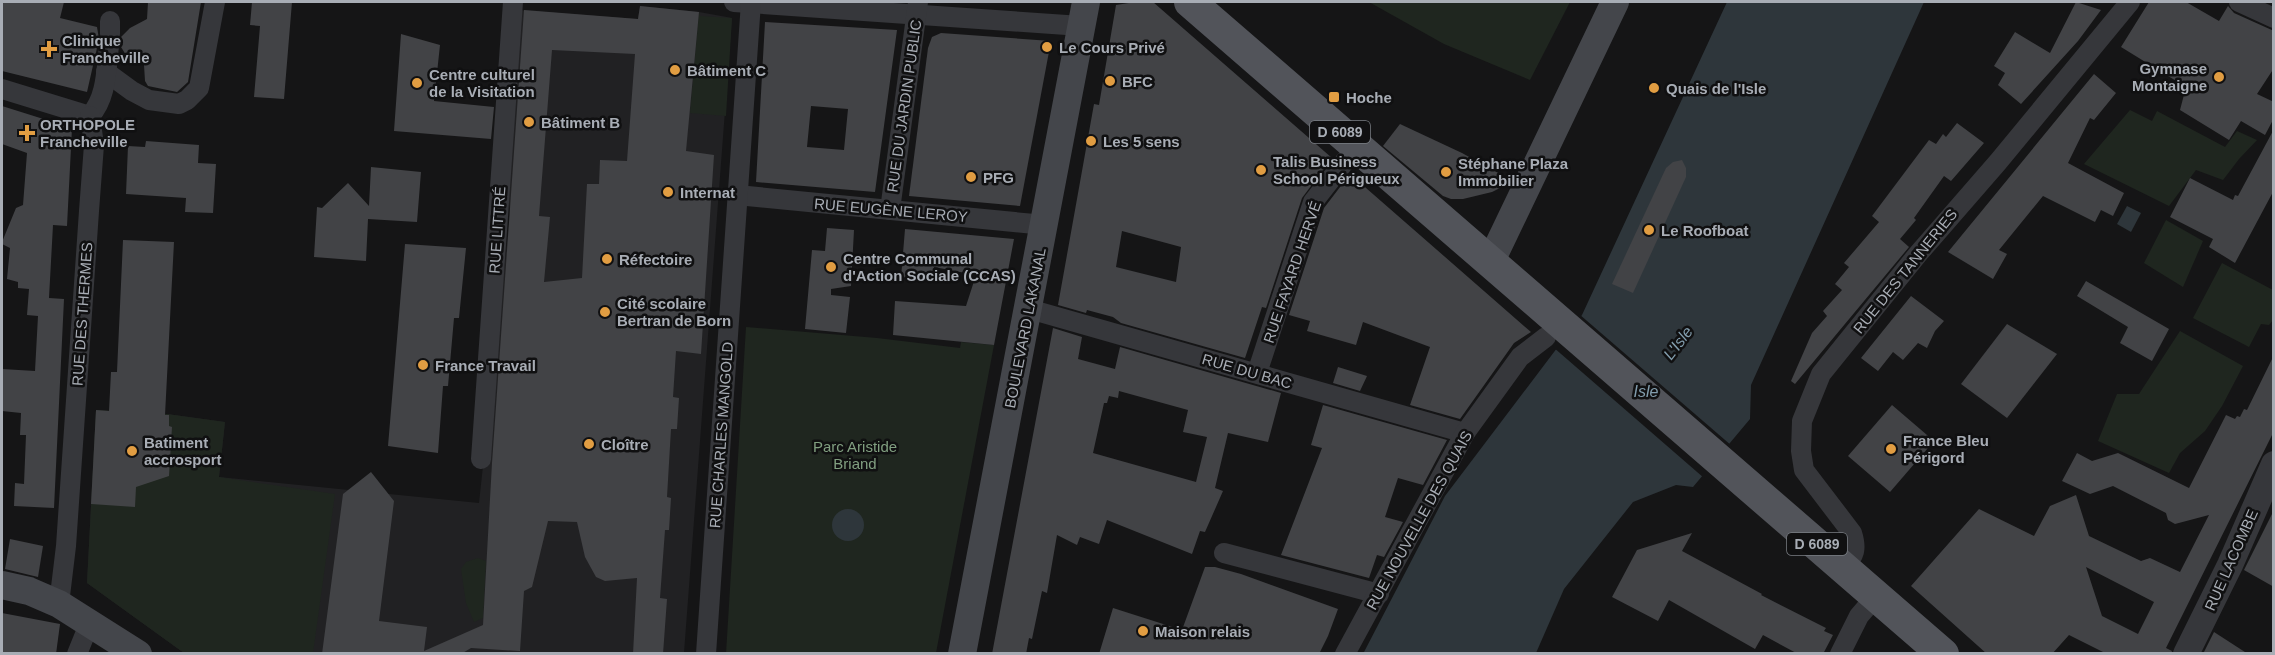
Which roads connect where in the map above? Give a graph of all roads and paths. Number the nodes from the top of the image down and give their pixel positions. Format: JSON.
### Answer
{"nodes":[{"id":1,"x":215,"y":2,"type":"edge"},
{"id":2,"x":513,"y":2,"type":"edge"},
{"id":3,"x":745,"y":2,"type":"edge"},
{"id":4,"x":1190,"y":2,"type":"edge"},
{"id":5,"x":1615,"y":2,"type":"edge"},
{"id":6,"x":2130,"y":2,"type":"edge"},
{"id":7,"x":2239,"y":2,"type":"edge"},
{"id":8,"x":917,"y":8,"type":"edge"},
{"id":9,"x":1084,"y":14,"type":"edge"},
{"id":10,"x":2274,"y":18,"type":"edge"},
{"id":11,"x":110,"y":34,"type":"dead end"},
{"id":12,"x":106,"y":72,"type":"junction"},
{"id":13,"x":2,"y":89,"type":"edge"},
{"id":14,"x":90,"y":116,"type":"junction"},
{"id":15,"x":1359,"y":148,"type":"junction"},
{"id":16,"x":737,"y":195,"type":"junction"},
{"id":17,"x":890,"y":210,"type":"junction"},
{"id":18,"x":1045,"y":225,"type":"junction"},
{"id":19,"x":1490,"y":263,"type":"junction"},
{"id":20,"x":1029,"y":309,"type":"junction"},
{"id":21,"x":1546,"y":337,"type":"dead end"},
{"id":22,"x":1257,"y":374,"type":"junction"},
{"id":23,"x":1465,"y":433,"type":"junction"},
{"id":24,"x":481,"y":459,"type":"dead end"},
{"id":25,"x":2274,"y":464,"type":"edge"},
{"id":26,"x":1224,"y":553,"type":"dead end"},
{"id":27,"x":1844,"y":567,"type":"junction"},
{"id":28,"x":2,"y":585,"type":"edge"},
{"id":29,"x":1379,"y":594,"type":"junction"},
{"id":30,"x":1877,"y":595,"type":"junction"},
{"id":31,"x":2,"y":602,"type":"edge"},
{"id":32,"x":59,"y":604,"type":"junction"},
{"id":33,"x":90,"y":622,"type":"junction"},
{"id":34,"x":77,"y":654,"type":"edge"},
{"id":35,"x":138,"y":654,"type":"edge"},
{"id":36,"x":706,"y":654,"type":"edge"},
{"id":37,"x":962,"y":654,"type":"edge"},
{"id":38,"x":1345,"y":654,"type":"edge"},
{"id":39,"x":1840,"y":654,"type":"edge"},
{"id":40,"x":1943,"y":654,"type":"edge"},
{"id":41,"x":2186,"y":654,"type":"edge"}],
"edges":[{"from":1,"to":12,"type":"street"},
{"from":2,"to":24,"type":"street","name":"RUE LITTRÉ"},
{"from":3,"to":8,"type":"street"},
{"from":3,"to":16,"type":"street","name":"RUE CHARLES MANGOLD"},
{"from":4,"to":15,"type":"main road","number":"D 6089"},
{"from":5,"to":19,"type":"main road"},
{"from":6,"to":27,"type":"street","name":"RUE DES TANNERIES"},
{"from":7,"to":10,"type":"street"},
{"from":8,"to":9,"type":"street"},
{"from":8,"to":17,"type":"street","name":"RUE DU JARDIN PUBLIC"},
{"from":9,"to":18,"type":"main road","name":"BOULEVARD LAKANAL"},
{"from":11,"to":12,"type":"street"},
{"from":12,"to":14,"type":"street"},
{"from":13,"to":14,"type":"street"},
{"from":14,"to":32,"type":"street","name":"RUE DES THERMES"},
{"from":15,"to":19,"type":"main road","number":"D 6089"},
{"from":15,"to":22,"type":"street","name":"RUE FAYARD HERVÉ"},
{"from":16,"to":17,"type":"street","name":"RUE EUGÈNE LEROY"},
{"from":16,"to":36,"type":"street","name":"RUE CHARLES MANGOLD"},
{"from":17,"to":18,"type":"street","name":"RUE EUGÈNE LEROY"},
{"from":18,"to":20,"type":"main road","name":"BOULEVARD LAKANAL"},
{"from":19,"to":27,"type":"main road","number":"D 6089"},
{"from":20,"to":22,"type":"street","name":"RUE DU BAC"},
{"from":20,"to":37,"type":"main road","name":"BOULEVARD LAKANAL"},
{"from":21,"to":23,"type":"street","name":"RUE NOUVELLE DES QUAIS"},
{"from":22,"to":23,"type":"street","name":"RUE DU BAC"},
{"from":23,"to":29,"type":"street","name":"RUE NOUVELLE DES QUAIS"},
{"from":25,"to":41,"type":"street","name":"RUE LACOMBE"},
{"from":26,"to":29,"type":"street"},
{"from":27,"to":30,"type":"main road","number":"D 6089"},
{"from":28,"to":32,"type":"main road"},
{"from":29,"to":38,"type":"street","name":"RUE NOUVELLE DES QUAIS"},
{"from":30,"to":39,"type":"street"},
{"from":30,"to":40,"type":"main road","number":"D 6089"},
{"from":31,"to":32,"type":"main road"},
{"from":32,"to":33,"type":"main road"},
{"from":33,"to":34,"type":"street"},
{"from":33,"to":35,"type":"main road"}]}
